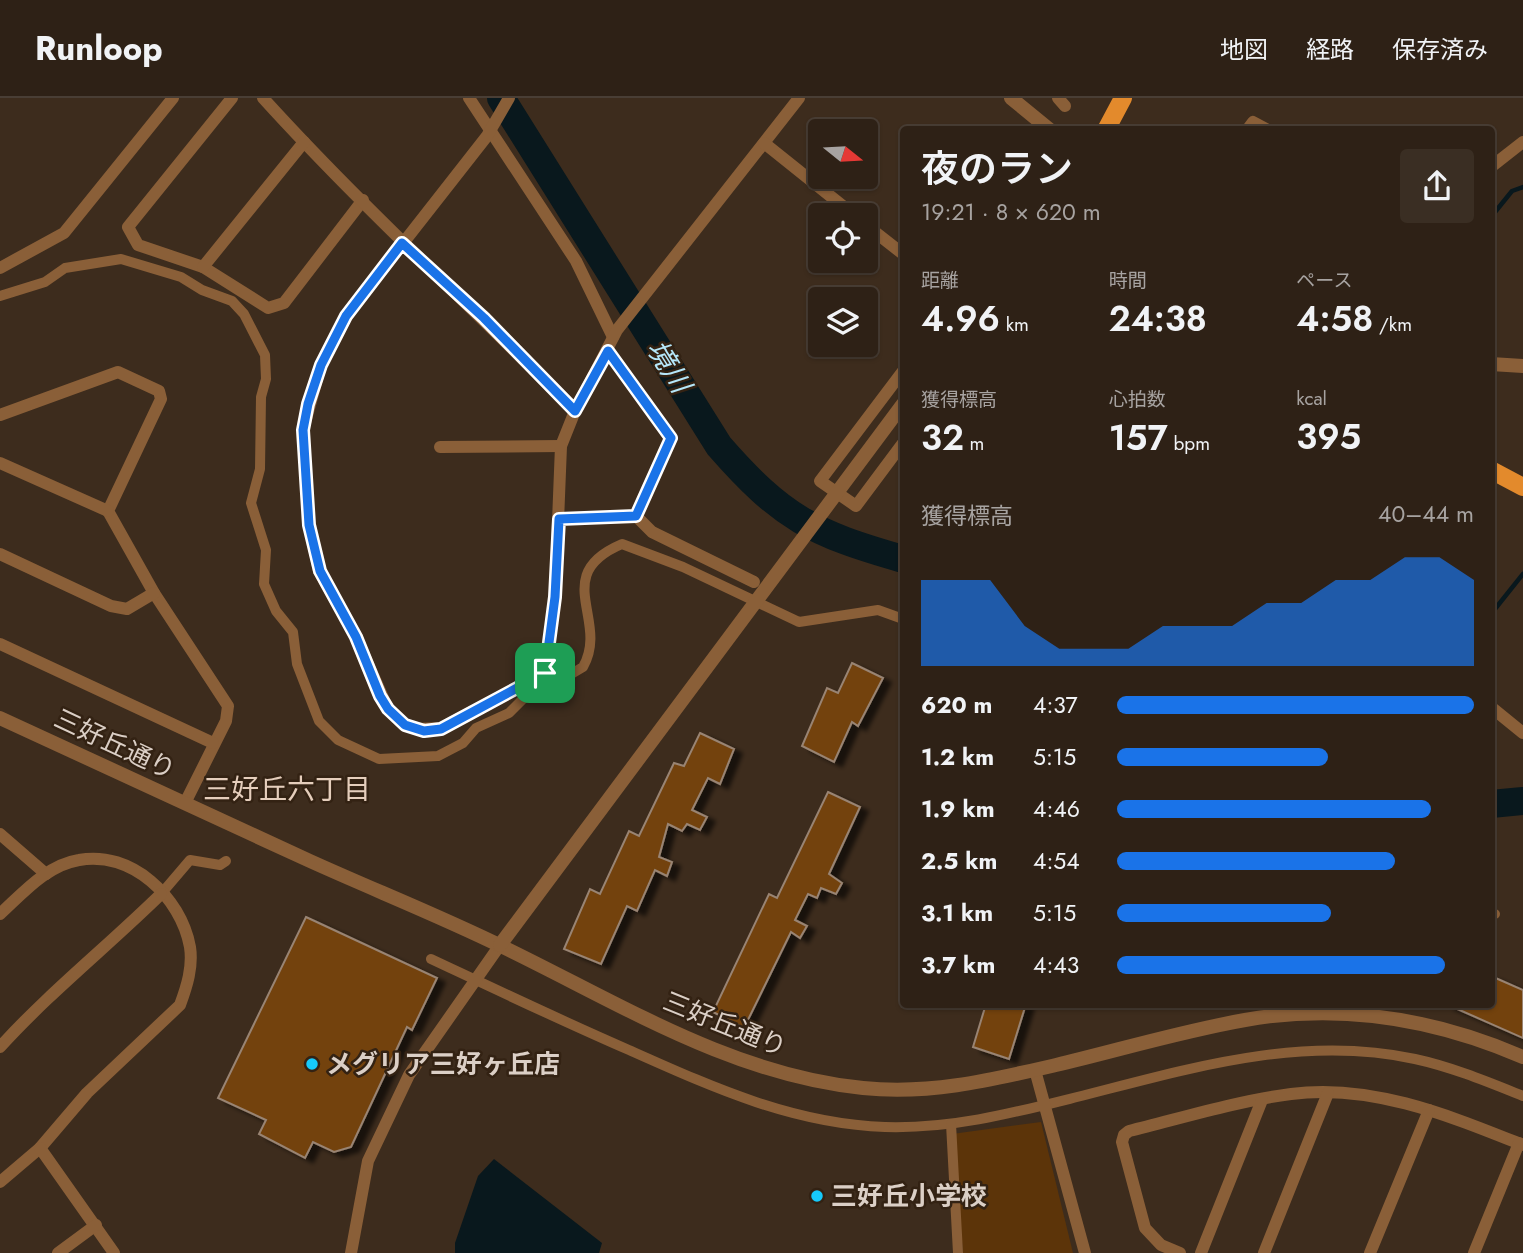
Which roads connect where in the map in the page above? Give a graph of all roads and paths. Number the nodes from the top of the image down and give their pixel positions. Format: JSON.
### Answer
{"nodes":[{"id":1,"x":173,"y":98,"type":"edge"},
{"id":2,"x":232,"y":98,"type":"edge"},
{"id":3,"x":263,"y":98,"type":"edge"},
{"id":4,"x":469,"y":98,"type":"edge"},
{"id":5,"x":509,"y":98,"type":"edge"},
{"id":6,"x":799,"y":98,"type":"edge"},
{"id":7,"x":1011,"y":98,"type":"edge"},
{"id":8,"x":1123,"y":98,"type":"edge"},
{"id":9,"x":1045,"y":126,"type":"edge"},
{"id":10,"x":1108,"y":126,"type":"edge"},
{"id":11,"x":488,"y":132,"type":"junction"},
{"id":12,"x":303,"y":142,"type":"junction"},
{"id":13,"x":1523,"y":142,"type":"edge"},
{"id":14,"x":764,"y":143,"type":"junction"},
{"id":15,"x":1495,"y":164,"type":"edge"},
{"id":16,"x":363,"y":201,"type":"junction"},
{"id":17,"x":839,"y":203,"type":"edge"},
{"id":18,"x":878,"y":234,"type":"edge"},
{"id":19,"x":402,"y":243,"type":"junction"},
{"id":20,"x":900,"y":252,"type":"edge"},
{"id":21,"x":203,"y":267,"type":"junction"},
{"id":22,"x":0,"y":268,"type":"edge"},
{"id":23,"x":0,"y":296,"type":"edge"},
{"id":24,"x":615,"y":333,"type":"junction"},
{"id":25,"x":608,"y":351,"type":"junction"},
{"id":26,"x":1495,"y":364,"type":"edge"},
{"id":27,"x":1523,"y":366,"type":"edge"},
{"id":28,"x":900,"y":375,"type":"edge"},
{"id":29,"x":900,"y":408,"type":"edge"},
{"id":30,"x":575,"y":411,"type":"junction"},
{"id":31,"x":0,"y":415,"type":"edge"},
{"id":32,"x":561,"y":446,"type":"junction"},
{"id":33,"x":440,"y":447,"type":"dead end"},
{"id":34,"x":900,"y":447,"type":"edge"},
{"id":35,"x":0,"y":463,"type":"edge"},
{"id":36,"x":1495,"y":472,"type":"edge"},
{"id":37,"x":1523,"y":486,"type":"edge"},
{"id":38,"x":108,"y":511,"type":"junction"},
{"id":39,"x":636,"y":516,"type":"junction"},
{"id":40,"x":559,"y":519,"type":"junction"},
{"id":41,"x":0,"y":554,"type":"edge"},
{"id":42,"x":754,"y":582,"type":"dead end"},
{"id":43,"x":153,"y":593,"type":"junction"},
{"id":44,"x":900,"y":618,"type":"edge"},
{"id":45,"x":0,"y":644,"type":"edge"},
{"id":46,"x":545,"y":673,"type":"junction"},
{"id":47,"x":551,"y":686,"type":"junction"},
{"id":48,"x":1495,"y":710,"type":"edge"},
{"id":49,"x":0,"y":718,"type":"edge"},
{"id":50,"x":1523,"y":733,"type":"edge"},
{"id":51,"x":213,"y":743,"type":"junction"},
{"id":52,"x":184,"y":803,"type":"junction"},
{"id":53,"x":0,"y":834,"type":"edge"},
{"id":54,"x":226,"y":861,"type":"dead end"},
{"id":55,"x":46,"y":874,"type":"junction"},
{"id":56,"x":161,"y":894,"type":"junction"},
{"id":57,"x":0,"y":914,"type":"edge"},
{"id":58,"x":500,"y":945,"type":"junction"},
{"id":59,"x":431,"y":960,"type":"dead end"},
{"id":60,"x":0,"y":1047,"type":"edge"},
{"id":61,"x":1523,"y":1057,"type":"edge"},
{"id":62,"x":1035,"y":1070,"type":"junction"},
{"id":63,"x":1328,"y":1093,"type":"junction"},
{"id":64,"x":1523,"y":1096,"type":"edge"},
{"id":65,"x":1262,"y":1100,"type":"junction"},
{"id":66,"x":1429,"y":1110,"type":"junction"},
{"id":67,"x":951,"y":1124,"type":"junction"},
{"id":68,"x":1521,"y":1144,"type":"edge"},
{"id":69,"x":40,"y":1148,"type":"junction"},
{"id":70,"x":0,"y":1182,"type":"edge"},
{"id":71,"x":96,"y":1225,"type":"junction"},
{"id":72,"x":58,"y":1253,"type":"edge"},
{"id":73,"x":114,"y":1253,"type":"edge"},
{"id":74,"x":351,"y":1253,"type":"edge"},
{"id":75,"x":958,"y":1253,"type":"edge"},
{"id":76,"x":1084,"y":1253,"type":"edge"},
{"id":77,"x":1180,"y":1253,"type":"edge"},
{"id":78,"x":1200,"y":1253,"type":"edge"},
{"id":79,"x":1264,"y":1253,"type":"edge"},
{"id":80,"x":1370,"y":1253,"type":"edge"},
{"id":81,"x":1474,"y":1253,"type":"edge"}],
"edges":[{"from":1,"to":22,"type":"street"},
{"from":2,"to":21,"type":"street"},
{"from":3,"to":12,"type":"street"},
{"from":4,"to":11,"type":"street"},
{"from":5,"to":11,"type":"street"},
{"from":6,"to":14,"type":"street"},
{"from":7,"to":9,"type":"street"},
{"from":8,"to":10,"type":"main road"},
{"from":11,"to":19,"type":"street"},
{"from":11,"to":24,"type":"street"},
{"from":12,"to":16,"type":"street"},
{"from":12,"to":21,"type":"street"},
{"from":13,"to":15,"type":"street"},
{"from":14,"to":17,"type":"street"},
{"from":14,"to":24,"type":"street"},
{"from":16,"to":19,"type":"street"},
{"from":16,"to":21,"type":"street"},
{"from":18,"to":20,"type":"street"},
{"from":19,"to":30,"type":"street"},
{"from":19,"to":46,"type":"street"},
{"from":23,"to":47,"type":"street"},
{"from":24,"to":25,"type":"street"},
{"from":25,"to":30,"type":"street"},
{"from":25,"to":39,"type":"street"},
{"from":26,"to":27,"type":"street"},
{"from":28,"to":34,"type":"street"},
{"from":29,"to":58,"type":"street"},
{"from":30,"to":32,"type":"street"},
{"from":31,"to":38,"type":"street"},
{"from":32,"to":33,"type":"street"},
{"from":32,"to":40,"type":"street"},
{"from":35,"to":38,"type":"street"},
{"from":36,"to":37,"type":"main road"},
{"from":38,"to":43,"type":"street"},
{"from":39,"to":40,"type":"street"},
{"from":39,"to":42,"type":"street"},
{"from":40,"to":46,"type":"street"},
{"from":41,"to":43,"type":"street"},
{"from":43,"to":51,"type":"street"},
{"from":44,"to":47,"type":"street"},
{"from":45,"to":51,"type":"street"},
{"from":46,"to":47,"type":"street"},
{"from":48,"to":50,"type":"street"},
{"from":49,"to":52,"type":"street","name":"三好丘通り"},
{"from":51,"to":52,"type":"street"},
{"from":52,"to":58,"type":"street","name":"三好丘通り"},
{"from":53,"to":55,"type":"street"},
{"from":54,"to":56,"type":"street"},
{"from":55,"to":56,"type":"street"},
{"from":55,"to":57,"type":"street"},
{"from":56,"to":60,"type":"street"},
{"from":56,"to":69,"type":"street"},
{"from":58,"to":62,"type":"street","name":"三好丘通り"},
{"from":58,"to":74,"type":"street"},
{"from":59,"to":67,"type":"street"},
{"from":61,"to":62,"type":"street","name":"三好丘通り"},
{"from":62,"to":76,"type":"street"},
{"from":63,"to":65,"type":"street"},
{"from":63,"to":66,"type":"street"},
{"from":63,"to":79,"type":"street"},
{"from":64,"to":67,"type":"street"},
{"from":65,"to":77,"type":"street"},
{"from":65,"to":78,"type":"street"},
{"from":66,"to":68,"type":"street"},
{"from":66,"to":80,"type":"street"},
{"from":67,"to":75,"type":"street"},
{"from":68,"to":81,"type":"street"},
{"from":69,"to":70,"type":"street"},
{"from":69,"to":71,"type":"street"},
{"from":71,"to":72,"type":"street"},
{"from":71,"to":73,"type":"street"}]}
